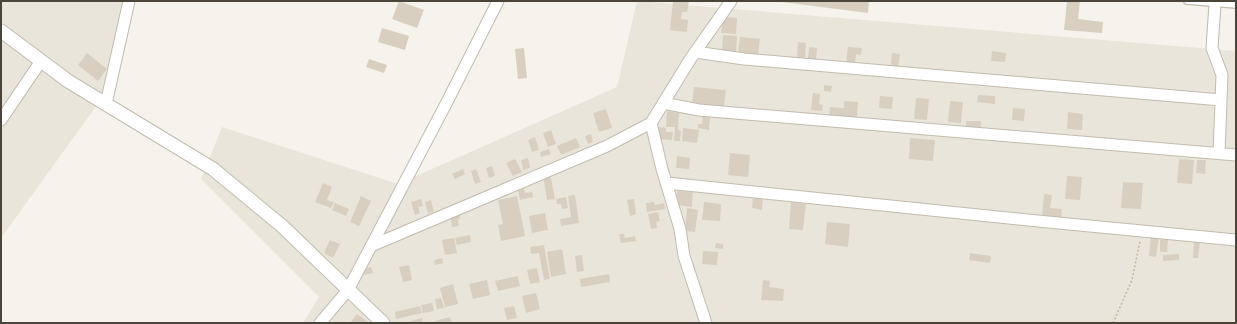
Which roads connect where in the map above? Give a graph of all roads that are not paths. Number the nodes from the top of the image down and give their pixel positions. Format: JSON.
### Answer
{"nodes":[{"id":1,"x":129,"y":1,"type":"edge"},
{"id":2,"x":498,"y":1,"type":"edge"},
{"id":3,"x":731,"y":1,"type":"edge"},
{"id":4,"x":1187,"y":1,"type":"edge"},
{"id":5,"x":1215,"y":4,"type":"junction"},
{"id":6,"x":1236,"y":6,"type":"edge"},
{"id":7,"x":1,"y":31,"type":"edge"},
{"id":8,"x":695,"y":52,"type":"junction"},
{"id":9,"x":41,"y":61,"type":"junction"},
{"id":10,"x":1221,"y":100,"type":"junction"},
{"id":11,"x":663,"y":103,"type":"junction"},
{"id":12,"x":106,"y":104,"type":"junction"},
{"id":13,"x":1,"y":120,"type":"edge"},
{"id":14,"x":651,"y":122,"type":"junction"},
{"id":15,"x":1219,"y":153,"type":"junction"},
{"id":16,"x":1236,"y":155,"type":"edge"},
{"id":17,"x":666,"y":183,"type":"junction"},
{"id":18,"x":1236,"y":240,"type":"edge"},
{"id":19,"x":371,"y":246,"type":"junction"},
{"id":20,"x":348,"y":290,"type":"junction"},
{"id":21,"x":320,"y":323,"type":"edge"},
{"id":22,"x":383,"y":323,"type":"edge"},
{"id":23,"x":706,"y":323,"type":"edge"}],
"edges":[{"from":1,"to":12,"type":"street"},
{"from":2,"to":19,"type":"street"},
{"from":3,"to":8,"type":"street"},
{"from":4,"to":5,"type":"lane"},
{"from":5,"to":6,"type":"lane"},
{"from":5,"to":10,"type":"street"},
{"from":7,"to":9,"type":"street"},
{"from":8,"to":10,"type":"street"},
{"from":8,"to":11,"type":"street"},
{"from":9,"to":12,"type":"street"},
{"from":9,"to":13,"type":"street"},
{"from":10,"to":15,"type":"street"},
{"from":11,"to":14,"type":"street"},
{"from":11,"to":15,"type":"street"},
{"from":12,"to":20,"type":"street"},
{"from":14,"to":17,"type":"street"},
{"from":14,"to":19,"type":"street"},
{"from":15,"to":16,"type":"street"},
{"from":17,"to":18,"type":"street"},
{"from":17,"to":23,"type":"street"},
{"from":19,"to":20,"type":"street"},
{"from":20,"to":21,"type":"street"},
{"from":20,"to":22,"type":"street"}]}
